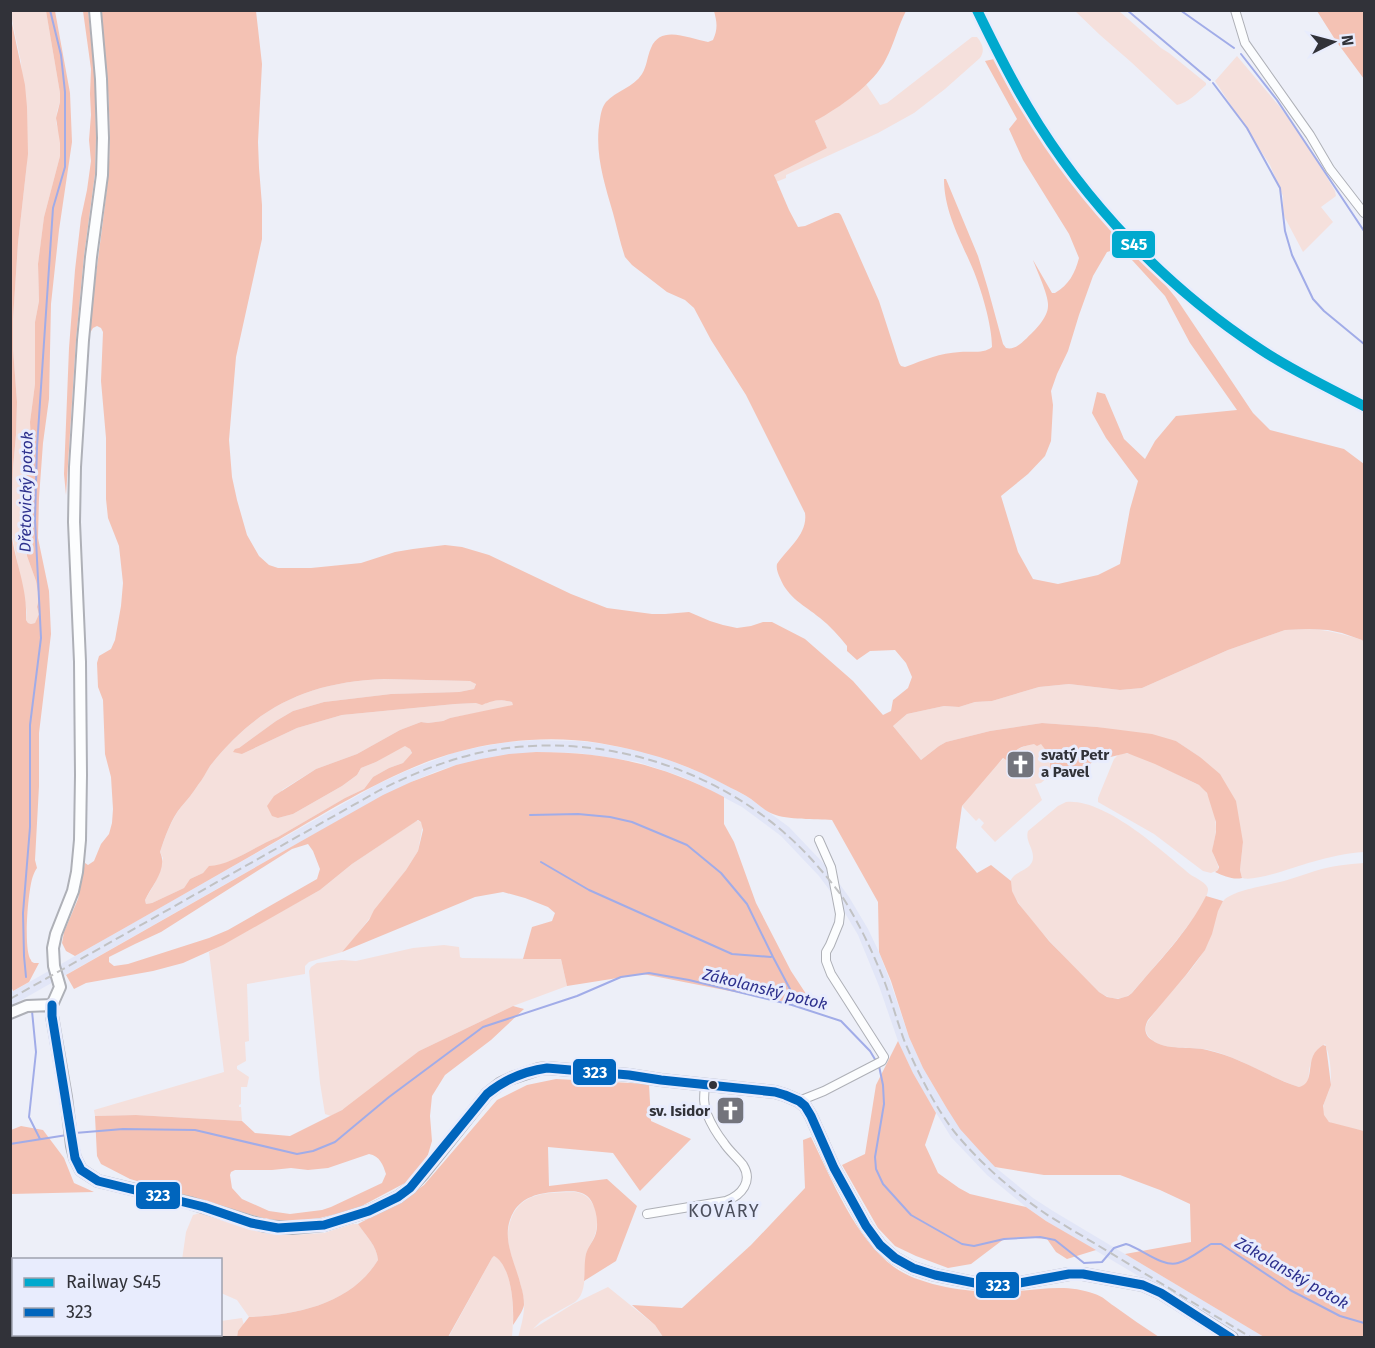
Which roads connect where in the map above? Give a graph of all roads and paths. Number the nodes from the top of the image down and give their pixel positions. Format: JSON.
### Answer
{"nodes":[{"id":1,"x":95,"y":10,"type":"edge"},
{"id":2,"x":1235,"y":10,"type":"edge"},
{"id":3,"x":1365,"y":213,"type":"edge"},
{"id":4,"x":819,"y":840,"type":"dead end"},
{"id":5,"x":52,"y":1005,"type":"junction"},
{"id":6,"x":10,"y":1013,"type":"edge"},
{"id":7,"x":705,"y":1086,"type":"junction"},
{"id":8,"x":799,"y":1101,"type":"junction"},
{"id":9,"x":647,"y":1214,"type":"dead end"},
{"id":10,"x":1232,"y":1338,"type":"edge"}],
"edges":[{"from":1,"to":5,"type":"main road"},
{"from":2,"to":3,"type":"street"},
{"from":4,"to":8,"type":"street"},
{"from":5,"to":6,"type":"main road"},
{"from":5,"to":7,"type":"main road"},
{"from":7,"to":8,"type":"main road"},
{"from":7,"to":9,"type":"street"},
{"from":8,"to":10,"type":"main road"}]}
